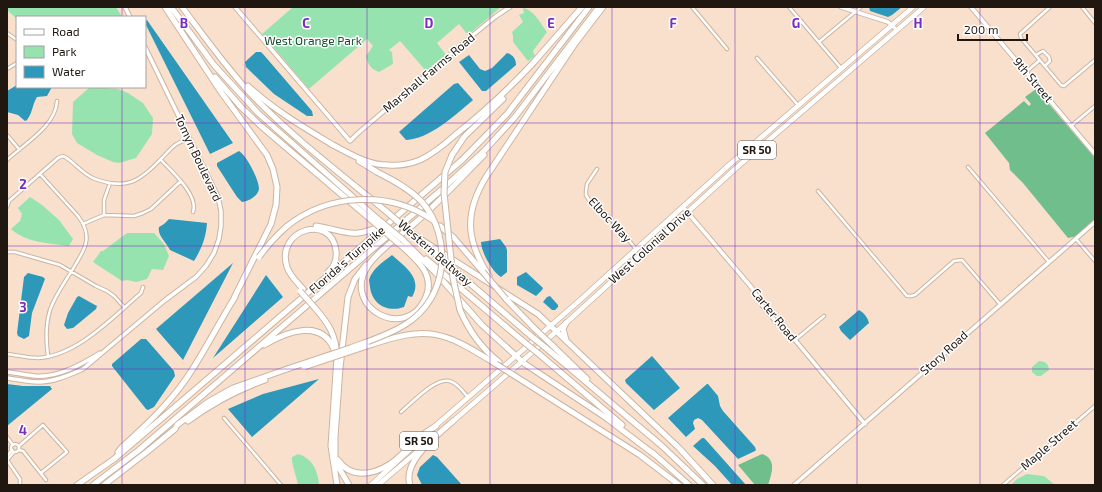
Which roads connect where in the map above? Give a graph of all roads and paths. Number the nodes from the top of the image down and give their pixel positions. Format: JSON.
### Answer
{"nodes":[{"id":1,"x":165,"y":7,"type":"edge"},
{"id":2,"x":171,"y":7,"type":"edge"},
{"id":3,"x":182,"y":7,"type":"edge"},
{"id":4,"x":235,"y":7,"type":"edge"},
{"id":5,"x":510,"y":7,"type":"edge"},
{"id":6,"x":582,"y":7,"type":"edge"},
{"id":7,"x":589,"y":7,"type":"edge"},
{"id":8,"x":598,"y":7,"type":"edge"},
{"id":9,"x":603,"y":7,"type":"edge"},
{"id":10,"x":692,"y":7,"type":"edge"},
{"id":11,"x":789,"y":7,"type":"edge"},
{"id":12,"x":841,"y":7,"type":"edge"},
{"id":13,"x":861,"y":7,"type":"edge"},
{"id":14,"x":913,"y":7,"type":"edge"},
{"id":15,"x":924,"y":7,"type":"edge"},
{"id":16,"x":971,"y":7,"type":"edge"},
{"id":17,"x":1050,"y":7,"type":"edge"},
{"id":18,"x":1082,"y":7,"type":"edge"},
{"id":19,"x":856,"y":12,"type":"junction"},
{"id":20,"x":1095,"y":23,"type":"edge"},
{"id":21,"x":892,"y":25,"type":"junction"},
{"id":22,"x":897,"y":30,"type":"junction"},
{"id":23,"x":7,"y":33,"type":"edge"},
{"id":24,"x":16,"y":39,"type":"edge"},
{"id":25,"x":186,"y":40,"type":"junction"},
{"id":26,"x":819,"y":42,"type":"junction"},
{"id":27,"x":146,"y":49,"type":"edge"},
{"id":28,"x":727,"y":49,"type":"dead end"},
{"id":29,"x":1036,"y":55,"type":"junction"},
{"id":30,"x":757,"y":58,"type":"dead end"},
{"id":31,"x":1040,"y":60,"type":"junction"},
{"id":32,"x":1095,"y":60,"type":"edge"},
{"id":33,"x":535,"y":61,"type":"junction"},
{"id":34,"x":16,"y":64,"type":"edge"},
{"id":35,"x":1045,"y":66,"type":"junction"},
{"id":36,"x":842,"y":68,"type":"junction"},
{"id":37,"x":7,"y":69,"type":"edge"},
{"id":38,"x":233,"y":72,"type":"junction"},
{"id":39,"x":1026,"y":72,"type":"junction"},
{"id":40,"x":827,"y":89,"type":"junction"},
{"id":41,"x":57,"y":101,"type":"dead end"},
{"id":42,"x":798,"y":106,"type":"junction"},
{"id":43,"x":1095,"y":106,"type":"edge"},
{"id":44,"x":515,"y":117,"type":"junction"},
{"id":45,"x":780,"y":121,"type":"junction"},
{"id":46,"x":1071,"y":126,"type":"junction"},
{"id":47,"x":7,"y":136,"type":"edge"},
{"id":48,"x":189,"y":138,"type":"junction"},
{"id":49,"x":771,"y":138,"type":"junction"},
{"id":50,"x":756,"y":142,"type":"junction"},
{"id":51,"x":331,"y":144,"type":"junction"},
{"id":52,"x":19,"y":149,"type":"junction"},
{"id":53,"x":1095,"y":154,"type":"edge"},
{"id":54,"x":7,"y":160,"type":"edge"},
{"id":55,"x":161,"y":160,"type":"junction"},
{"id":56,"x":744,"y":162,"type":"junction"},
{"id":57,"x":968,"y":167,"type":"dead end"},
{"id":58,"x":597,"y":169,"type":"dead end"},
{"id":59,"x":40,"y":174,"type":"junction"},
{"id":60,"x":181,"y":181,"type":"junction"},
{"id":61,"x":110,"y":183,"type":"junction"},
{"id":62,"x":818,"y":191,"type":"dead end"},
{"id":63,"x":7,"y":207,"type":"edge"},
{"id":64,"x":683,"y":207,"type":"junction"},
{"id":65,"x":193,"y":212,"type":"dead end"},
{"id":66,"x":687,"y":212,"type":"junction"},
{"id":67,"x":104,"y":215,"type":"junction"},
{"id":68,"x":391,"y":221,"type":"junction"},
{"id":69,"x":377,"y":222,"type":"junction"},
{"id":70,"x":1095,"y":222,"type":"edge"},
{"id":71,"x":84,"y":224,"type":"junction"},
{"id":72,"x":411,"y":232,"type":"junction"},
{"id":73,"x":1075,"y":238,"type":"junction"},
{"id":74,"x":647,"y":239,"type":"junction"},
{"id":75,"x":400,"y":242,"type":"junction"},
{"id":76,"x":386,"y":248,"type":"junction"},
{"id":77,"x":636,"y":249,"type":"junction"},
{"id":78,"x":7,"y":252,"type":"edge"},
{"id":79,"x":1095,"y":253,"type":"edge"},
{"id":80,"x":258,"y":255,"type":"junction"},
{"id":81,"x":640,"y":255,"type":"junction"},
{"id":82,"x":1091,"y":256,"type":"junction"},
{"id":83,"x":635,"y":259,"type":"junction"},
{"id":84,"x":1095,"y":261,"type":"edge"},
{"id":85,"x":1049,"y":262,"type":"junction"},
{"id":86,"x":72,"y":271,"type":"junction"},
{"id":87,"x":596,"y":285,"type":"junction"},
{"id":88,"x":143,"y":287,"type":"dead end"},
{"id":89,"x":301,"y":290,"type":"junction"},
{"id":90,"x":506,"y":299,"type":"junction"},
{"id":91,"x":298,"y":302,"type":"junction"},
{"id":92,"x":586,"y":304,"type":"junction"},
{"id":93,"x":1000,"y":304,"type":"junction"},
{"id":94,"x":124,"y":307,"type":"junction"},
{"id":95,"x":316,"y":307,"type":"junction"},
{"id":96,"x":824,"y":316,"type":"dead end"},
{"id":97,"x":566,"y":323,"type":"junction"},
{"id":98,"x":550,"y":325,"type":"junction"},
{"id":99,"x":556,"y":331,"type":"junction"},
{"id":100,"x":794,"y":340,"type":"junction"},
{"id":101,"x":568,"y":342,"type":"junction"},
{"id":102,"x":108,"y":348,"type":"junction"},
{"id":103,"x":251,"y":353,"type":"junction"},
{"id":104,"x":7,"y":354,"type":"edge"},
{"id":105,"x":48,"y":356,"type":"junction"},
{"id":106,"x":516,"y":356,"type":"junction"},
{"id":107,"x":522,"y":361,"type":"junction"},
{"id":108,"x":336,"y":363,"type":"junction"},
{"id":109,"x":497,"y":363,"type":"junction"},
{"id":110,"x":340,"y":368,"type":"junction"},
{"id":111,"x":288,"y":371,"type":"junction"},
{"id":112,"x":7,"y":372,"type":"edge"},
{"id":113,"x":7,"y":378,"type":"edge"},
{"id":114,"x":483,"y":385,"type":"junction"},
{"id":115,"x":601,"y":395,"type":"junction"},
{"id":116,"x":468,"y":397,"type":"junction"},
{"id":117,"x":474,"y":403,"type":"junction"},
{"id":118,"x":1095,"y":406,"type":"edge"},
{"id":119,"x":401,"y":412,"type":"dead end"},
{"id":120,"x":224,"y":418,"type":"dead end"},
{"id":121,"x":453,"y":421,"type":"junction"},
{"id":122,"x":865,"y":424,"type":"junction"},
{"id":123,"x":436,"y":426,"type":"junction"},
{"id":124,"x":7,"y":437,"type":"edge"},
{"id":125,"x":13,"y":445,"type":"junction"},
{"id":126,"x":19,"y":448,"type":"junction"},
{"id":127,"x":13,"y":451,"type":"junction"},
{"id":128,"x":335,"y":452,"type":"junction"},
{"id":129,"x":655,"y":454,"type":"junction"},
{"id":130,"x":7,"y":456,"type":"edge"},
{"id":131,"x":114,"y":458,"type":"junction"},
{"id":132,"x":333,"y":459,"type":"junction"},
{"id":133,"x":7,"y":460,"type":"edge"},
{"id":134,"x":41,"y":473,"type":"junction"},
{"id":135,"x":46,"y":480,"type":"dead end"},
{"id":136,"x":20,"y":485,"type":"edge"},
{"id":137,"x":77,"y":485,"type":"edge"},
{"id":138,"x":94,"y":485,"type":"edge"},
{"id":139,"x":104,"y":485,"type":"edge"},
{"id":140,"x":281,"y":485,"type":"edge"},
{"id":141,"x":337,"y":485,"type":"edge"},
{"id":142,"x":348,"y":485,"type":"edge"},
{"id":143,"x":371,"y":485,"type":"edge"},
{"id":144,"x":378,"y":485,"type":"edge"},
{"id":145,"x":410,"y":485,"type":"edge"},
{"id":146,"x":679,"y":485,"type":"edge"},
{"id":147,"x":689,"y":485,"type":"edge"},
{"id":148,"x":703,"y":485,"type":"edge"},
{"id":149,"x":713,"y":485,"type":"edge"},
{"id":150,"x":794,"y":485,"type":"edge"},
{"id":151,"x":1004,"y":485,"type":"edge"}],
"edges":[{"from":1,"to":25,"type":"highway"},
{"from":2,"to":69,"type":"highway","name":"Western Beltway"},
{"from":3,"to":38,"type":"highway","name":"Western Beltway"},
{"from":4,"to":5,"type":"street","name":"Marshall Farms Road"},
{"from":6,"to":33,"type":"highway"},
{"from":7,"to":68,"type":"highway","name":"Florida's Turnpike"},
{"from":8,"to":44,"type":"highway","name":"Florida's Turnpike"},
{"from":9,"to":90,"type":"highway","bridge":true},
{"from":10,"to":28,"type":"street"},
{"from":11,"to":26,"type":"street"},
{"from":12,"to":19,"type":"street"},
{"from":13,"to":19,"type":"street"},
{"from":14,"to":21,"type":"highway","name":"West Colonial Drive","number":"SR 50"},
{"from":15,"to":22,"type":"highway","name":"West Colonial Drive","number":"SR 50"},
{"from":16,"to":39,"type":"street","name":"9th Street"},
{"from":17,"to":29,"type":"street"},
{"from":18,"to":20,"type":"street"},
{"from":19,"to":21,"type":"street"},
{"from":19,"to":26,"type":"street"},
{"from":21,"to":22,"type":"street"},
{"from":21,"to":36,"type":"highway","name":"West Colonial Drive","number":"SR 50"},
{"from":22,"to":40,"type":"highway","name":"West Colonial Drive","number":"SR 50"},
{"from":23,"to":24,"type":"street"},
{"from":25,"to":69,"type":"highway"},
{"from":25,"to":80,"type":"highway"},
{"from":26,"to":36,"type":"street"},
{"from":27,"to":48,"type":"street","name":"Tomyn Boulevard"},
{"from":29,"to":31,"type":"street"},
{"from":29,"to":35,"type":"street"},
{"from":30,"to":42,"type":"street"},
{"from":31,"to":35,"type":"street"},
{"from":31,"to":39,"type":"street"},
{"from":32,"to":35,"type":"street"},
{"from":33,"to":51,"type":"highway"},
{"from":33,"to":109,"type":"highway","bridge":true},
{"from":34,"to":37,"type":"street"},
{"from":36,"to":40,"type":"highway"},
{"from":36,"to":42,"type":"highway","name":"West Colonial Drive","number":"SR 50"},
{"from":38,"to":51,"type":"highway"},
{"from":38,"to":72,"type":"highway","name":"Western Beltway","bridge":true},
{"from":39,"to":46,"type":"street","name":"9th Street"},
{"from":40,"to":49,"type":"highway","name":"West Colonial Drive","number":"SR 50"},
{"from":41,"to":52,"type":"street"},
{"from":42,"to":45,"type":"highway","name":"West Colonial Drive","number":"SR 50"},
{"from":43,"to":46,"type":"street"},
{"from":44,"to":76,"type":"highway"},
{"from":44,"to":103,"type":"highway","name":"Florida's Turnpike"},
{"from":45,"to":49,"type":"highway"},
{"from":45,"to":50,"type":"highway","name":"West Colonial Drive","number":"SR 50"},
{"from":46,"to":53,"type":"street","name":"9th Street"},
{"from":47,"to":52,"type":"street"},
{"from":48,"to":55,"type":"street"},
{"from":48,"to":102,"type":"street","name":"Tomyn Boulevard"},
{"from":49,"to":56,"type":"highway","name":"West Colonial Drive","number":"SR 50"},
{"from":50,"to":56,"type":"highway"},
{"from":50,"to":64,"type":"highway","name":"West Colonial Drive","number":"SR 50"},
{"from":51,"to":111,"type":"highway","bridge":true},
{"from":52,"to":54,"type":"street"},
{"from":55,"to":60,"type":"street"},
{"from":55,"to":61,"type":"street"},
{"from":56,"to":66,"type":"highway","name":"West Colonial Drive","number":"SR 50"},
{"from":57,"to":85,"type":"street"},
{"from":58,"to":77,"type":"street","name":"Elboc Way"},
{"from":59,"to":61,"type":"street"},
{"from":59,"to":63,"type":"street"},
{"from":59,"to":71,"type":"street"},
{"from":60,"to":65,"type":"street"},
{"from":60,"to":67,"type":"street"},
{"from":61,"to":67,"type":"street"},
{"from":62,"to":93,"type":"street"},
{"from":64,"to":66,"type":"street","name":"Carter Road"},
{"from":64,"to":74,"type":"highway","name":"West Colonial Drive","number":"SR 50"},
{"from":66,"to":81,"type":"highway","name":"West Colonial Drive","number":"SR 50"},
{"from":66,"to":100,"type":"street","name":"Carter Road"},
{"from":67,"to":71,"type":"street"},
{"from":68,"to":89,"type":"highway"},
{"from":68,"to":91,"type":"highway","name":"Florida's Turnpike"},
{"from":69,"to":75,"type":"highway","bridge":true},
{"from":70,"to":73,"type":"street","name":"Story Road"},
{"from":71,"to":86,"type":"street"},
{"from":72,"to":98,"type":"highway"},
{"from":72,"to":115,"type":"highway","name":"Western Beltway","bridge":true},
{"from":73,"to":82,"type":"street"},
{"from":73,"to":85,"type":"street","name":"Story Road"},
{"from":74,"to":77,"type":"highway","name":"West Colonial Drive","number":"SR 50"},
{"from":74,"to":81,"type":"highway"},
{"from":75,"to":76,"type":"highway"},
{"from":75,"to":106,"type":"highway"},
{"from":75,"to":129,"type":"highway","name":"Western Beltway","bridge":true},
{"from":76,"to":110,"type":"highway"},
{"from":77,"to":83,"type":"highway"},
{"from":77,"to":87,"type":"highway","name":"West Colonial Drive","number":"SR 50"},
{"from":78,"to":86,"type":"street"},
{"from":79,"to":82,"type":"street"},
{"from":80,"to":90,"type":"highway","bridge":true},
{"from":80,"to":131,"type":"highway"},
{"from":81,"to":83,"type":"highway","name":"West Colonial Drive","number":"SR 50"},
{"from":82,"to":84,"type":"street"},
{"from":83,"to":92,"type":"highway","name":"West Colonial Drive","number":"SR 50"},
{"from":85,"to":93,"type":"street","name":"Story Road"},
{"from":86,"to":94,"type":"street"},
{"from":86,"to":105,"type":"street"},
{"from":87,"to":92,"type":"highway"},
{"from":87,"to":98,"type":"highway","name":"West Colonial Drive","number":"SR 50"},
{"from":88,"to":94,"type":"street"},
{"from":89,"to":91,"type":"highway"},
{"from":89,"to":95,"type":"highway"},
{"from":90,"to":115,"type":"highway","bridge":true},
{"from":91,"to":131,"type":"highway","name":"Florida's Turnpike"},
{"from":92,"to":97,"type":"highway","name":"West Colonial Drive","number":"SR 50"},
{"from":93,"to":122,"type":"street","name":"Story Road"},
{"from":94,"to":105,"type":"street"},
{"from":95,"to":108,"type":"highway"},
{"from":95,"to":110,"type":"highway"},
{"from":96,"to":100,"type":"street"},
{"from":97,"to":99,"type":"highway","name":"West Colonial Drive","number":"SR 50"},
{"from":97,"to":101,"type":"highway"},
{"from":98,"to":99,"type":"highway"},
{"from":98,"to":106,"type":"highway","name":"West Colonial Drive","number":"SR 50"},
{"from":99,"to":101,"type":"highway"},
{"from":99,"to":107,"type":"highway","name":"West Colonial Drive","number":"SR 50"},
{"from":100,"to":122,"type":"street","name":"Carter Road"},
{"from":101,"to":149,"type":"highway"},
{"from":102,"to":112,"type":"street","name":"Tomyn Boulevard"},
{"from":102,"to":113,"type":"street","name":"Tomyn Boulevard"},
{"from":103,"to":108,"type":"highway"},
{"from":103,"to":138,"type":"highway","name":"Florida's Turnpike"},
{"from":104,"to":105,"type":"street"},
{"from":106,"to":107,"type":"highway"},
{"from":106,"to":114,"type":"highway","name":"West Colonial Drive","number":"SR 50"},
{"from":107,"to":117,"type":"highway","name":"West Colonial Drive","number":"SR 50"},
{"from":107,"to":129,"type":"highway"},
{"from":108,"to":132,"type":"highway"},
{"from":109,"to":111,"type":"highway","bridge":true},
{"from":109,"to":146,"type":"highway","bridge":true},
{"from":110,"to":128,"type":"highway"},
{"from":111,"to":139,"type":"highway"},
{"from":114,"to":116,"type":"highway","name":"West Colonial Drive","number":"SR 50"},
{"from":114,"to":117,"type":"highway"},
{"from":115,"to":148,"type":"highway","name":"Western Beltway"},
{"from":116,"to":119,"type":"street"},
{"from":116,"to":121,"type":"highway"},
{"from":116,"to":123,"type":"highway","name":"West Colonial Drive","number":"SR 50"},
{"from":117,"to":121,"type":"highway","name":"West Colonial Drive","number":"SR 50"},
{"from":118,"to":151,"type":"street","name":"Maple Street"},
{"from":120,"to":140,"type":"street"},
{"from":121,"to":144,"type":"highway","name":"West Colonial Drive","number":"SR 50"},
{"from":121,"to":145,"type":"highway"},
{"from":122,"to":150,"type":"street","name":"Story Road"},
{"from":123,"to":128,"type":"highway"},
{"from":123,"to":143,"type":"highway","name":"West Colonial Drive","number":"SR 50"},
{"from":124,"to":125,"type":"street"},
{"from":125,"to":126,"type":"street"},
{"from":125,"to":127,"type":"street"},
{"from":126,"to":127,"type":"street"},
{"from":126,"to":134,"type":"street"},
{"from":126,"to":134,"type":"street"},
{"from":127,"to":130,"type":"street"},
{"from":127,"to":133,"type":"street"},
{"from":128,"to":142,"type":"highway"},
{"from":129,"to":147,"type":"highway","name":"Western Beltway"},
{"from":131,"to":137,"type":"highway","name":"Florida's Turnpike"},
{"from":132,"to":141,"type":"highway"},
{"from":132,"to":142,"type":"highway"},
{"from":133,"to":136,"type":"street"},
{"from":134,"to":135,"type":"street"}]}
